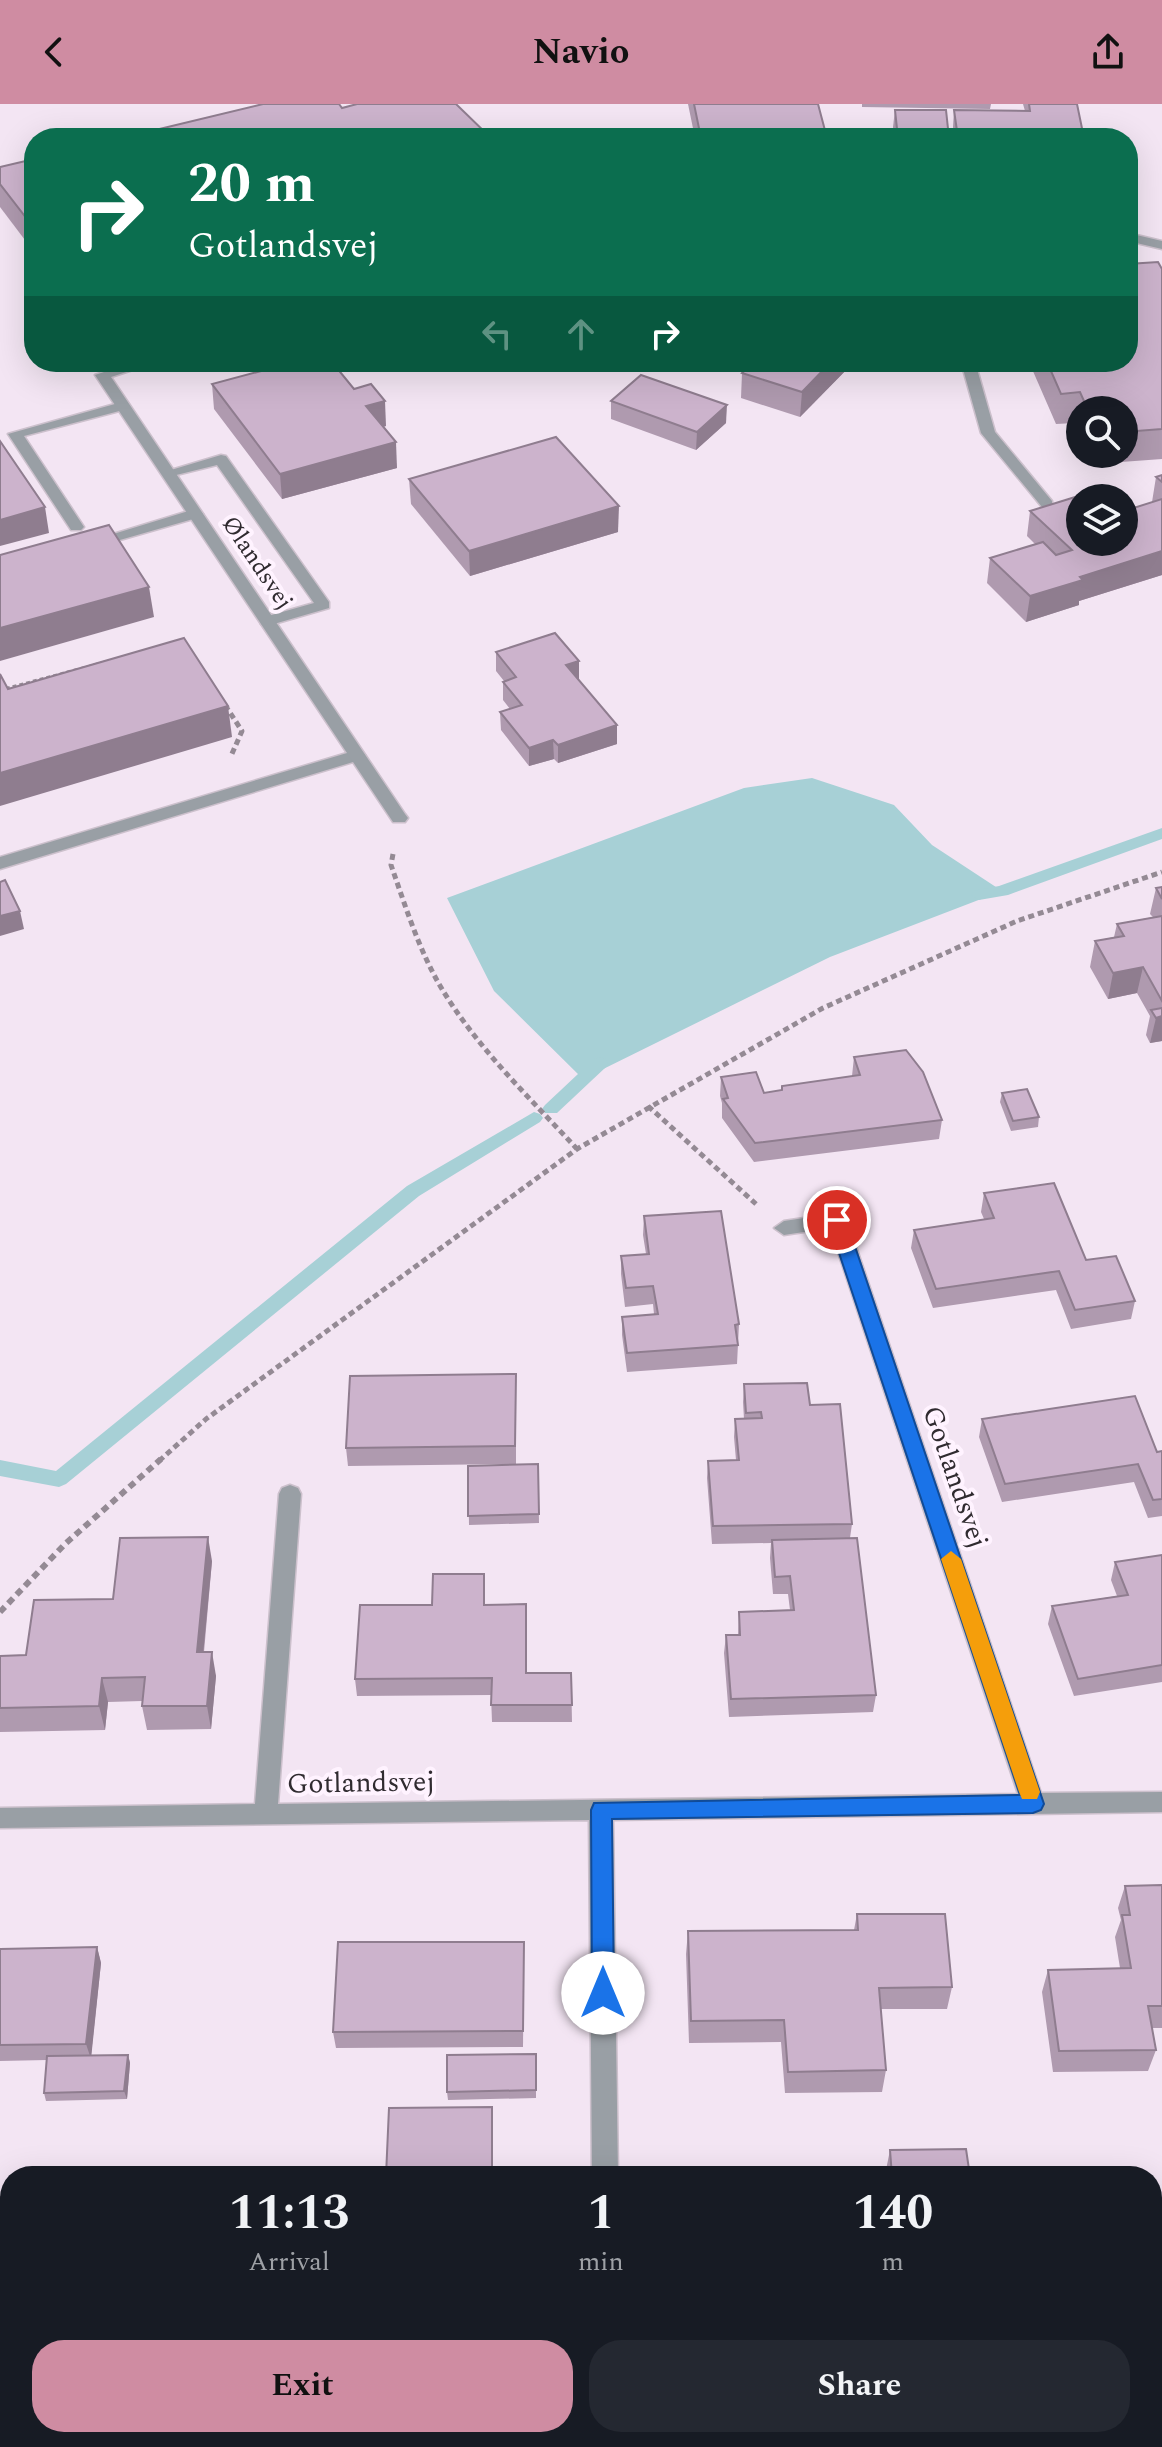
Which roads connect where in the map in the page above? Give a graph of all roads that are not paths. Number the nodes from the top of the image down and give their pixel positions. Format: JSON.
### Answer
{"nodes":[{"id":1,"x":1138,"y":239,"type":"edge"},
{"id":2,"x":1162,"y":245,"type":"edge"},
{"id":3,"x":113,"y":372,"type":"edge"},
{"id":4,"x":971,"y":372,"type":"edge"},
{"id":5,"x":122,"y":406,"type":"junction"},
{"id":6,"x":168,"y":473,"type":"junction"},
{"id":7,"x":1047,"y":504,"type":"edge"},
{"id":8,"x":195,"y":514,"type":"junction"},
{"id":9,"x":76,"y":527,"type":"dead end"},
{"id":10,"x":75,"y":548,"type":"edge"},
{"id":11,"x":267,"y":621,"type":"junction"},
{"id":12,"x":357,"y":755,"type":"junction"},
{"id":13,"x":399,"y":818,"type":"road end"},
{"id":14,"x":0,"y":863,"type":"edge"},
{"id":15,"x":784,"y":1228,"type":"road end"},
{"id":16,"x":290,"y":1494,"type":"dead end"},
{"id":17,"x":1162,"y":1802,"type":"edge"},
{"id":18,"x":1033,"y":1804,"type":"junction"},
{"id":19,"x":601,"y":1810,"type":"junction"},
{"id":20,"x":266,"y":1814,"type":"junction"},
{"id":21,"x":0,"y":1818,"type":"edge"},
{"id":22,"x":605,"y":2166,"type":"edge"}],
"edges":[{"from":1,"to":2,"type":"street"},
{"from":3,"to":5,"type":"street","name":"Ølandsvej"},
{"from":4,"to":7,"type":"street"},
{"from":5,"to":6,"type":"street","name":"Ølandsvej"},
{"from":5,"to":9,"type":"street"},
{"from":6,"to":8,"type":"street","name":"Ølandsvej"},
{"from":6,"to":11,"type":"street"},
{"from":8,"to":10,"type":"street"},
{"from":8,"to":11,"type":"street","name":"Ølandsvej"},
{"from":11,"to":12,"type":"street","name":"Ølandsvej"},
{"from":12,"to":13,"type":"street","name":"Ølandsvej"},
{"from":12,"to":14,"type":"street"},
{"from":15,"to":18,"type":"street","name":"Gotlandsvej"},
{"from":16,"to":20,"type":"street","name":"Gotlandsvej"},
{"from":17,"to":18,"type":"street","name":"Gotlandsvej"},
{"from":18,"to":19,"type":"street","name":"Gotlandsvej"},
{"from":19,"to":20,"type":"street","name":"Gotlandsvej"},
{"from":19,"to":22,"type":"street"},
{"from":20,"to":21,"type":"street","name":"Gotlandsvej"}]}
